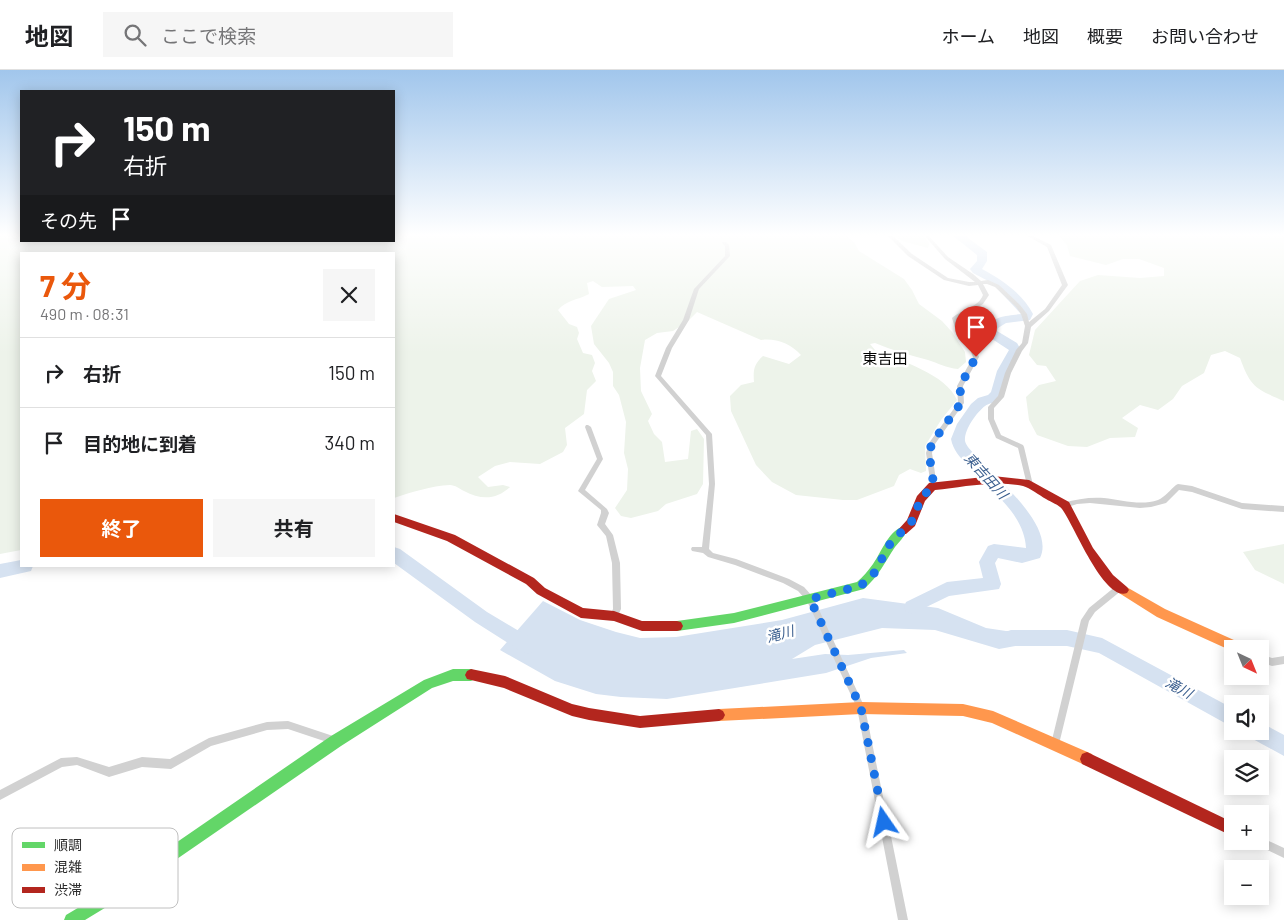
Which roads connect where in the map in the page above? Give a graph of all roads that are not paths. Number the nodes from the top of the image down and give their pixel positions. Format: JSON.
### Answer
{"nodes":[{"id":1,"x":711,"y":275,"type":"edge"},
{"id":2,"x":939,"y":275,"type":"edge"},
{"id":3,"x":972,"y":275,"type":"edge"},
{"id":4,"x":1061,"y":275,"type":"edge"},
{"id":5,"x":982,"y":284,"type":"junction"},
{"id":6,"x":1028,"y":326,"type":"junction"},
{"id":7,"x":588,"y":427,"type":"dead end"},
{"id":8,"x":1030,"y":485,"type":"junction"},
{"id":9,"x":932,"y":486,"type":"junction"},
{"id":10,"x":1065,"y":505,"type":"junction"},
{"id":11,"x":1284,"y":509,"type":"edge"},
{"id":12,"x":395,"y":518,"type":"edge"},
{"id":13,"x":695,"y":549,"type":"dead end"},
{"id":14,"x":705,"y":550,"type":"junction"},
{"id":15,"x":1119,"y":588,"type":"junction"},
{"id":16,"x":810,"y":599,"type":"junction"},
{"id":17,"x":614,"y":616,"type":"junction"},
{"id":18,"x":1224,"y":642,"type":"edge"},
{"id":19,"x":1284,"y":660,"type":"edge"},
{"id":20,"x":1269,"y":661,"type":"edge"},
{"id":21,"x":861,"y":708,"type":"junction"},
{"id":22,"x":336,"y":741,"type":"junction"},
{"id":23,"x":1055,"y":744,"type":"junction"},
{"id":24,"x":0,"y":795,"type":"edge"},
{"id":25,"x":1224,"y":825,"type":"edge"},
{"id":26,"x":1269,"y":846,"type":"edge"},
{"id":27,"x":178,"y":850,"type":"edge"},
{"id":28,"x":1284,"y":853,"type":"edge"},
{"id":29,"x":91,"y":908,"type":"edge"},
{"id":30,"x":71,"y":920,"type":"edge"},
{"id":31,"x":903,"y":920,"type":"edge"}],
"edges":[{"from":1,"to":14,"type":"street"},
{"from":2,"to":5,"type":"street"},
{"from":3,"to":5,"type":"street"},
{"from":4,"to":6,"type":"street"},
{"from":5,"to":6,"type":"street"},
{"from":5,"to":9,"type":"street"},
{"from":6,"to":8,"type":"street"},
{"from":7,"to":17,"type":"street"},
{"from":8,"to":9,"type":"street"},
{"from":8,"to":10,"type":"street"},
{"from":9,"to":16,"type":"street"},
{"from":10,"to":11,"type":"street"},
{"from":10,"to":15,"type":"street"},
{"from":12,"to":17,"type":"street"},
{"from":13,"to":14,"type":"street"},
{"from":14,"to":16,"type":"street"},
{"from":15,"to":18,"type":"street"},
{"from":15,"to":23,"type":"street"},
{"from":16,"to":17,"type":"street"},
{"from":16,"to":21,"type":"street"},
{"from":19,"to":20,"type":"street"},
{"from":21,"to":22,"type":"street"},
{"from":21,"to":23,"type":"street"},
{"from":21,"to":31,"type":"street"},
{"from":22,"to":24,"type":"street"},
{"from":22,"to":27,"type":"street"},
{"from":23,"to":25,"type":"street"},
{"from":26,"to":28,"type":"street"},
{"from":29,"to":30,"type":"street"}]}
